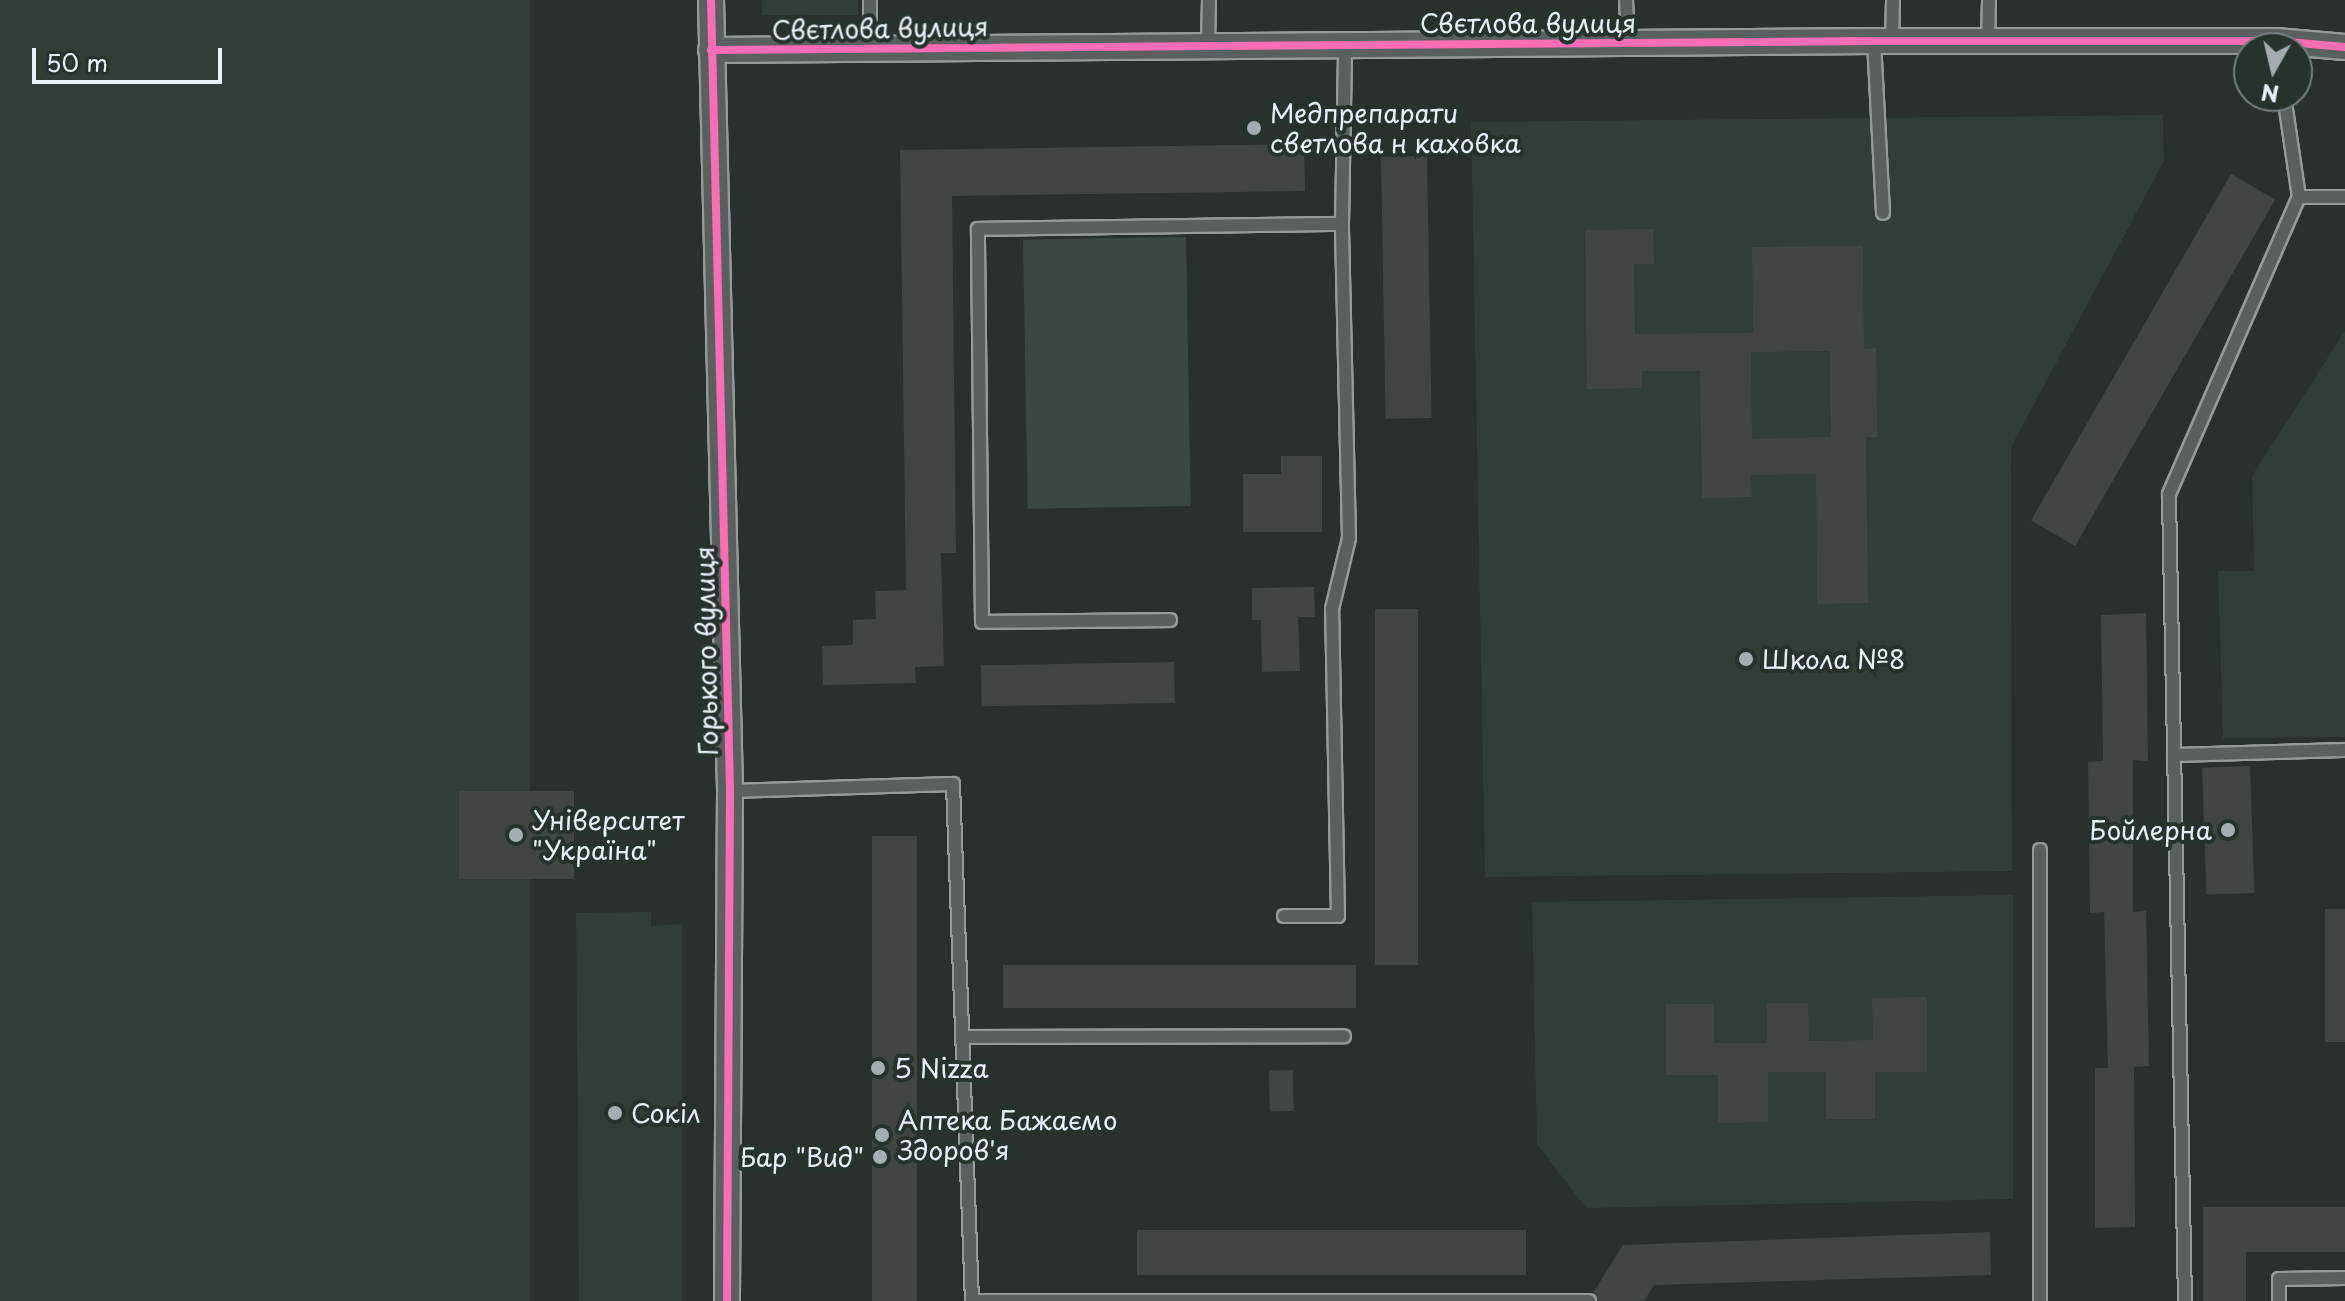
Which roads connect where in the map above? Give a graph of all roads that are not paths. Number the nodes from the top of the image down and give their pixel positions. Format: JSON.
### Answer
{"nodes":[{"id":1,"x":711,"y":0,"type":"edge"},
{"id":2,"x":870,"y":0,"type":"edge"},
{"id":3,"x":1209,"y":0,"type":"edge"},
{"id":4,"x":1626,"y":0,"type":"edge"},
{"id":5,"x":1893,"y":0,"type":"edge"},
{"id":6,"x":1989,"y":0,"type":"edge"},
{"id":7,"x":1883,"y":42,"type":"junction"},
{"id":8,"x":1208,"y":43,"type":"junction"},
{"id":9,"x":1628,"y":43,"type":"junction"},
{"id":10,"x":1345,"y":44,"type":"junction"},
{"id":11,"x":1988,"y":44,"type":"junction"},
{"id":12,"x":2233,"y":44,"type":"edge"},
{"id":13,"x":2313,"y":46,"type":"edge"},
{"id":14,"x":870,"y":47,"type":"junction"},
{"id":15,"x":2345,"y":47,"type":"edge"},
{"id":16,"x":711,"y":50,"type":"junction"},
{"id":17,"x":2286,"y":112,"type":"edge"},
{"id":18,"x":2299,"y":197,"type":"junction"},
{"id":19,"x":2345,"y":197,"type":"edge"},
{"id":20,"x":1883,"y":213,"type":"dead end"},
{"id":21,"x":1342,"y":224,"type":"junction"},
{"id":22,"x":1170,"y":620,"type":"dead end"},
{"id":23,"x":2345,"y":750,"type":"edge"},
{"id":24,"x":2174,"y":755,"type":"junction"},
{"id":25,"x":730,"y":791,"type":"junction"},
{"id":26,"x":2040,"y":850,"type":"dead end"},
{"id":27,"x":1284,"y":916,"type":"dead end"},
{"id":28,"x":1344,"y":1036,"type":"dead end"},
{"id":29,"x":962,"y":1037,"type":"junction"},
{"id":30,"x":2345,"y":1278,"type":"edge"},
{"id":31,"x":727,"y":1301,"type":"edge"},
{"id":32,"x":972,"y":1301,"type":"edge"},
{"id":33,"x":1176,"y":1301,"type":"edge"},
{"id":34,"x":1589,"y":1301,"type":"edge"},
{"id":35,"x":2040,"y":1301,"type":"edge"},
{"id":36,"x":2185,"y":1301,"type":"edge"},
{"id":37,"x":2279,"y":1301,"type":"edge"}],
"edges":[{"from":1,"to":16,"type":"street","name":"Горького вулиця"},
{"from":2,"to":14,"type":"lane"},
{"from":3,"to":8,"type":"lane"},
{"from":4,"to":9,"type":"lane"},
{"from":5,"to":7,"type":"lane"},
{"from":6,"to":11,"type":"lane"},
{"from":7,"to":9,"type":"street","name":"Свєтлова вулиця"},
{"from":7,"to":11,"type":"street","name":"Свєтлова вулиця"},
{"from":7,"to":20,"type":"lane"},
{"from":8,"to":10,"type":"street","name":"Свєтлова вулиця"},
{"from":8,"to":14,"type":"street","name":"Свєтлова вулиця"},
{"from":9,"to":10,"type":"street","name":"Свєтлова вулиця"},
{"from":10,"to":21,"type":"lane"},
{"from":11,"to":12,"type":"street","name":"Свєтлова вулиця"},
{"from":13,"to":15,"type":"street","name":"Свєтлова вулиця"},
{"from":14,"to":16,"type":"street","name":"Свєтлова вулиця"},
{"from":16,"to":25,"type":"street","name":"Горького вулиця"},
{"from":17,"to":18,"type":"lane"},
{"from":18,"to":19,"type":"lane"},
{"from":18,"to":24,"type":"lane"},
{"from":21,"to":22,"type":"lane"},
{"from":21,"to":27,"type":"lane"},
{"from":23,"to":24,"type":"lane"},
{"from":24,"to":36,"type":"lane"},
{"from":25,"to":29,"type":"lane"},
{"from":25,"to":31,"type":"street","name":"Горького вулиця"},
{"from":26,"to":35,"type":"lane"},
{"from":28,"to":29,"type":"lane"},
{"from":29,"to":32,"type":"lane"},
{"from":30,"to":37,"type":"lane"},
{"from":32,"to":33,"type":"lane"},
{"from":33,"to":34,"type":"lane"}]}
